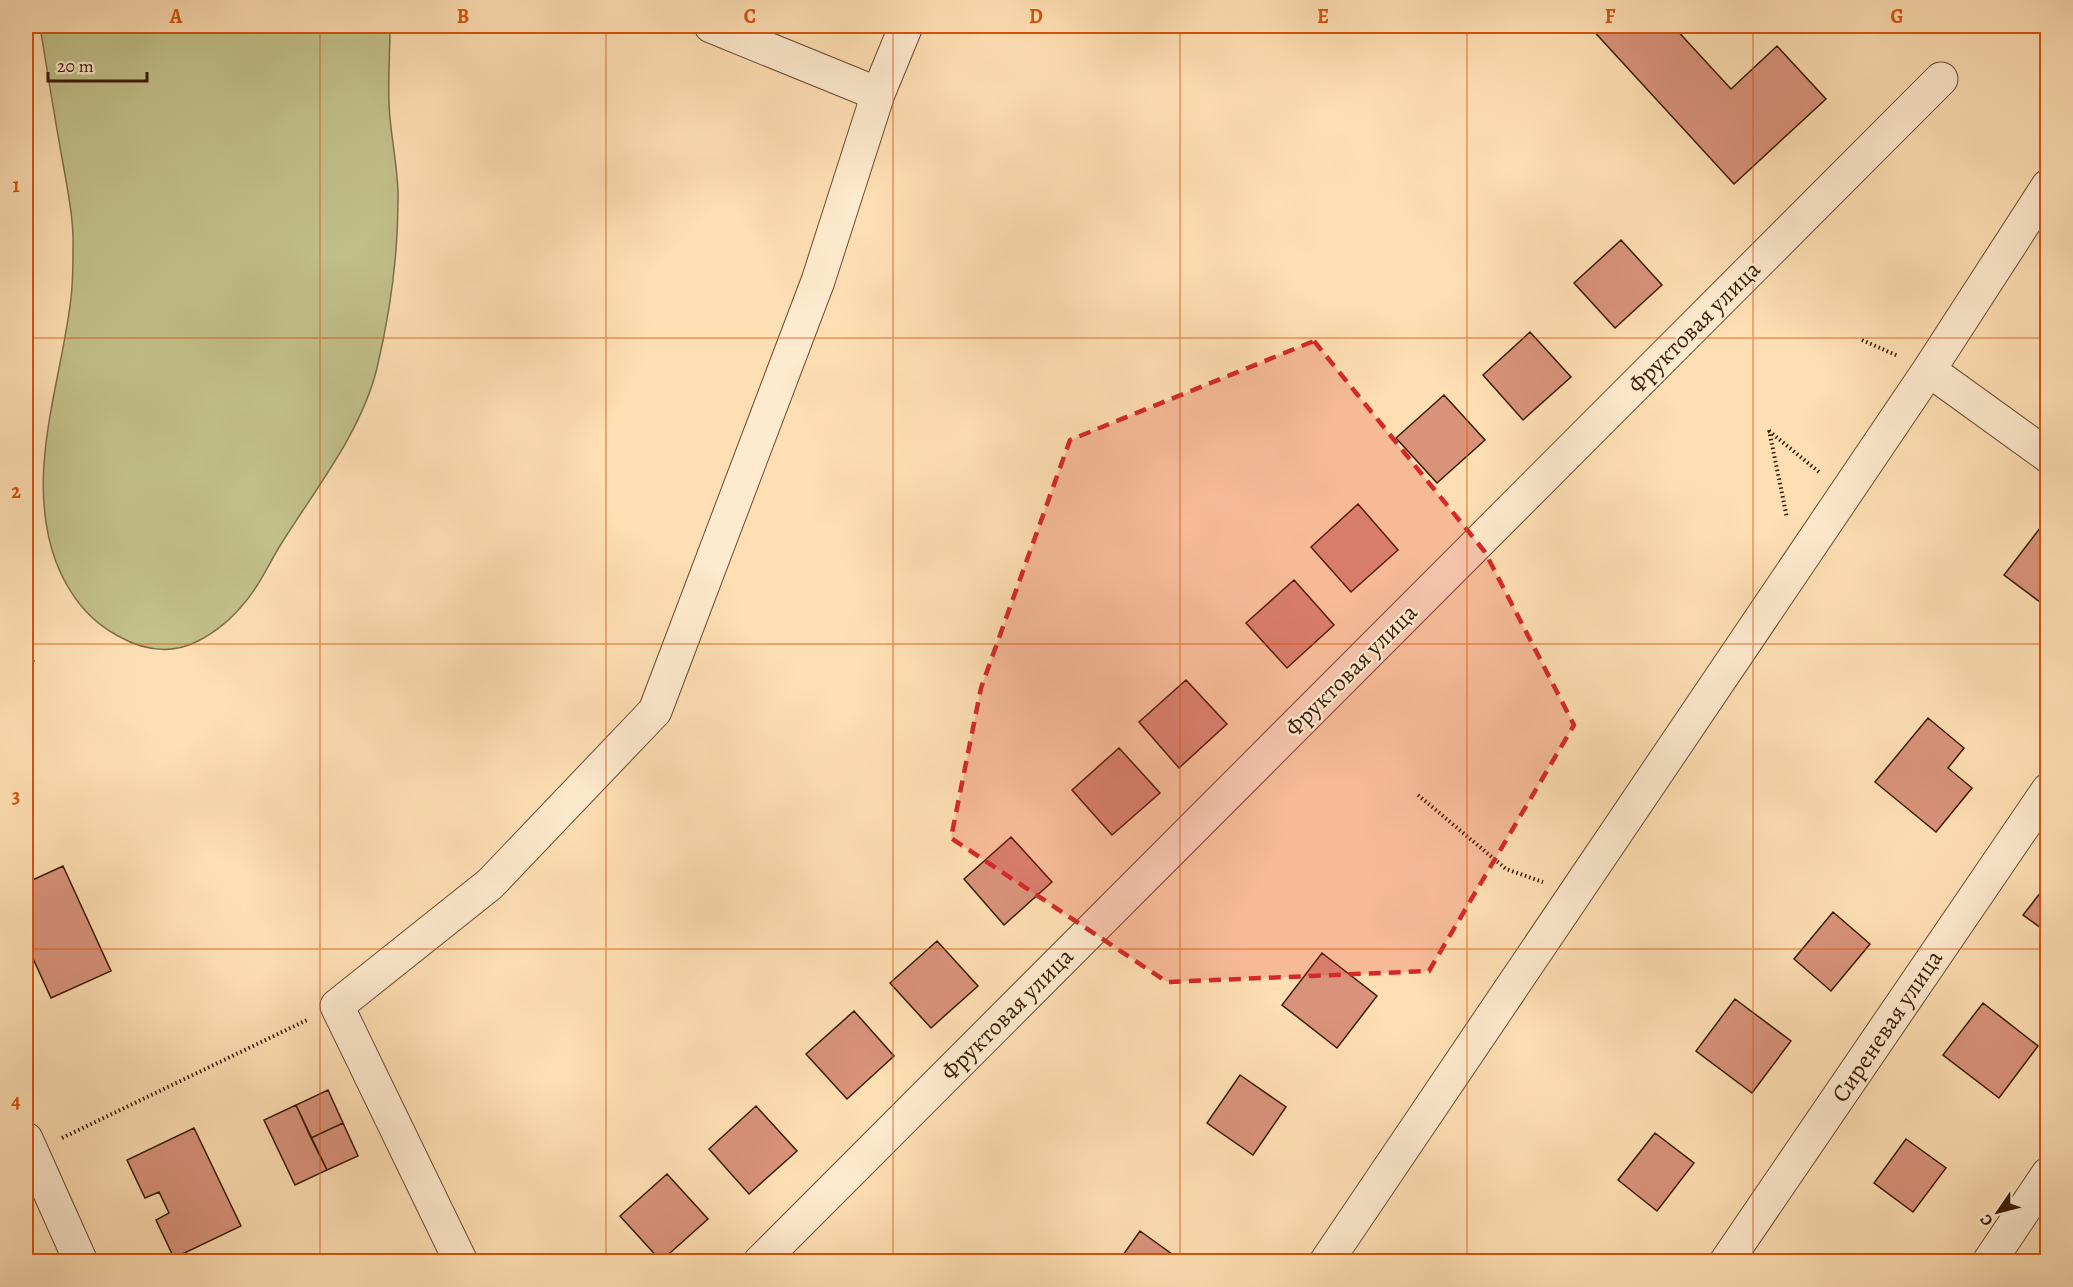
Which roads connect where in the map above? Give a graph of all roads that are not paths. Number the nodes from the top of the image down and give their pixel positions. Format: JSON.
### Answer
{"nodes":[{"id":1,"x":711,"y":26,"type":"edge"},
{"id":2,"x":906,"y":26,"type":"edge"},
{"id":3,"x":1941,"y":79,"type":"dead end"},
{"id":4,"x":878,"y":94,"type":"junction"},
{"id":5,"x":2048,"y":186,"type":"edge"},
{"id":6,"x":1929,"y":370,"type":"junction"},
{"id":7,"x":2048,"y":456,"type":"edge"},
{"id":8,"x":2048,"y":790,"type":"edge"},
{"id":9,"x":29,"y":1146,"type":"edge"},
{"id":10,"x":2048,"y":1174,"type":"edge"},
{"id":11,"x":81,"y":1262,"type":"edge"},
{"id":12,"x":461,"y":1262,"type":"edge"},
{"id":13,"x":760,"y":1262,"type":"edge"},
{"id":14,"x":1326,"y":1262,"type":"edge"},
{"id":15,"x":1726,"y":1262,"type":"edge"},
{"id":16,"x":1989,"y":1262,"type":"edge"}],
"edges":[{"from":1,"to":4,"type":"street"},
{"from":2,"to":4,"type":"street"},
{"from":3,"to":13,"type":"street","name":"Фруктовая улица"},
{"from":4,"to":12,"type":"street"},
{"from":5,"to":6,"type":"street"},
{"from":6,"to":7,"type":"street"},
{"from":6,"to":14,"type":"street"},
{"from":8,"to":15,"type":"street","name":"Сиреневая улица"},
{"from":9,"to":11,"type":"street"},
{"from":10,"to":16,"type":"street"}]}
